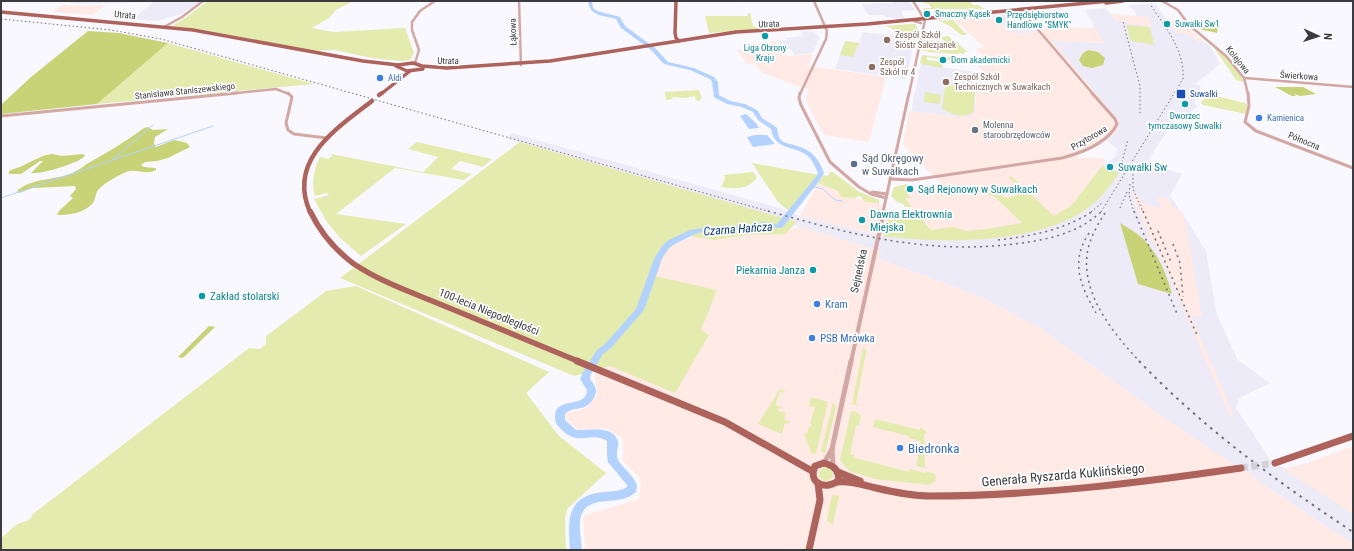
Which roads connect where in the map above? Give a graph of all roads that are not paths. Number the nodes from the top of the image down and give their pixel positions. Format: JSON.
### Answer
{"nodes":[{"id":1,"x":203,"y":1,"type":"edge"},
{"id":2,"x":435,"y":1,"type":"edge"},
{"id":3,"x":519,"y":1,"type":"edge"},
{"id":4,"x":676,"y":1,"type":"edge"},
{"id":5,"x":814,"y":1,"type":"edge"},
{"id":6,"x":913,"y":1,"type":"edge"},
{"id":7,"x":1109,"y":1,"type":"edge"},
{"id":8,"x":1123,"y":1,"type":"edge"},
{"id":9,"x":1162,"y":1,"type":"edge"},
{"id":10,"x":1020,"y":11,"type":"junction"},
{"id":11,"x":1,"y":12,"type":"edge"},
{"id":12,"x":923,"y":21,"type":"junction"},
{"id":13,"x":164,"y":27,"type":"junction"},
{"id":14,"x":824,"y":28,"type":"junction"},
{"id":15,"x":678,"y":41,"type":"junction"},
{"id":16,"x":417,"y":58,"type":"junction"},
{"id":17,"x":410,"y":63,"type":"junction"},
{"id":18,"x":521,"y":64,"type":"junction"},
{"id":19,"x":417,"y":66,"type":"junction"},
{"id":20,"x":403,"y":67,"type":"junction"},
{"id":21,"x":410,"y":70,"type":"junction"},
{"id":22,"x":1245,"y":78,"type":"junction"},
{"id":23,"x":390,"y":86,"type":"junction"},
{"id":24,"x":1353,"y":87,"type":"edge"},
{"id":25,"x":379,"y":95,"type":"dead end"},
{"id":26,"x":372,"y":101,"type":"dead end"},
{"id":27,"x":1,"y":116,"type":"edge"},
{"id":28,"x":1250,"y":128,"type":"joint"},
{"id":29,"x":327,"y":138,"type":"junction"},
{"id":30,"x":1353,"y":168,"type":"edge"},
{"id":31,"x":890,"y":179,"type":"junction"},
{"id":32,"x":886,"y":196,"type":"junction"},
{"id":33,"x":1353,"y":436,"type":"edge"},
{"id":34,"x":832,"y":449,"type":"junction"},
{"id":35,"x":824,"y":463,"type":"junction"},
{"id":36,"x":1275,"y":463,"type":"tunnel mouth"},
{"id":37,"x":833,"y":466,"type":"junction"},
{"id":38,"x":811,"y":468,"type":"junction"},
{"id":39,"x":1241,"y":468,"type":"tunnel mouth"},
{"id":40,"x":838,"y":472,"type":"junction"},
{"id":41,"x":837,"y":482,"type":"junction"},
{"id":42,"x":818,"y":483,"type":"junction"},
{"id":43,"x":829,"y":486,"type":"junction"},
{"id":44,"x":887,"y":490,"type":"junction"},
{"id":45,"x":820,"y":500,"type":"junction"},
{"id":46,"x":808,"y":550,"type":"edge"}],
"edges":[{"from":1,"to":13,"type":"street"},
{"from":2,"to":16,"type":"street"},
{"from":3,"to":18,"type":"street","name":"Łąkowa"},
{"from":4,"to":15,"type":"main road"},
{"from":5,"to":14,"type":"street"},
{"from":6,"to":12,"type":"street","name":"Sejneńska"},
{"from":7,"to":10,"type":"main road","name":"Utrata"},
{"from":8,"to":10,"type":"main road","name":"Utrata"},
{"from":9,"to":22,"type":"street","name":"Kolejowa"},
{"from":10,"to":12,"type":"main road","name":"Utrata"},
{"from":10,"to":31,"type":"street","name":"Przytorowa"},
{"from":11,"to":13,"type":"main road","name":"Utrata"},
{"from":12,"to":14,"type":"main road","name":"Utrata"},
{"from":12,"to":14,"type":"main road","name":"Utrata"},
{"from":12,"to":31,"type":"street","name":"Sejneńska"},
{"from":13,"to":20,"type":"main road","name":"Utrata"},
{"from":14,"to":15,"type":"main road","name":"Utrata"},
{"from":14,"to":32,"type":"street"},
{"from":15,"to":18,"type":"main road","name":"Utrata"},
{"from":16,"to":17,"type":"street"},
{"from":16,"to":19,"type":"street"},
{"from":17,"to":19,"type":"main road","name":"Utrata"},
{"from":17,"to":20,"type":"main road","name":"Utrata"},
{"from":18,"to":19,"type":"main road","name":"Utrata"},
{"from":19,"to":21,"type":"main road","name":"Utrata"},
{"from":20,"to":21,"type":"main road","name":"Utrata"},
{"from":20,"to":23,"type":"main road"},
{"from":21,"to":23,"type":"main road"},
{"from":22,"to":24,"type":"street","name":"Świerkowa"},
{"from":22,"to":28,"type":"street","name":"Kolejowa"},
{"from":23,"to":25,"type":"main road"},
{"from":26,"to":29,"type":"main road","name":"100-lecia Niepodległości"},
{"from":27,"to":29,"type":"street","name":"Stanisława Staniszewskiego"},
{"from":28,"to":30,"type":"street","name":"Północna"},
{"from":29,"to":38,"type":"main road","name":"100-lecia Niepodległości"},
{"from":31,"to":32,"type":"street","name":"Sejneńska"},
{"from":32,"to":34,"type":"street","name":"Sejneńska"},
{"from":33,"to":36,"type":"main road"},
{"from":34,"to":35,"type":"street","name":"Sejneńska"},
{"from":34,"to":37,"type":"street","name":"Sejneńska"},
{"from":35,"to":37,"type":"main road"},
{"from":35,"to":38,"type":"main road"},
{"from":37,"to":40,"type":"main road"},
{"from":38,"to":42,"type":"main road"},
{"from":39,"to":44,"type":"main road","name":"Generała Ryszarda Kuklińskiego"},
{"from":40,"to":41,"type":"main road"},
{"from":40,"to":44,"type":"main road","name":"Generała Ryszarda Kuklińskiego"},
{"from":41,"to":43,"type":"main road"},
{"from":41,"to":44,"type":"main road","name":"Generała Ryszarda Kuklińskiego"},
{"from":42,"to":43,"type":"main road"},
{"from":42,"to":45,"type":"main road"},
{"from":43,"to":45,"type":"main road"},
{"from":45,"to":46,"type":"main road"}]}
